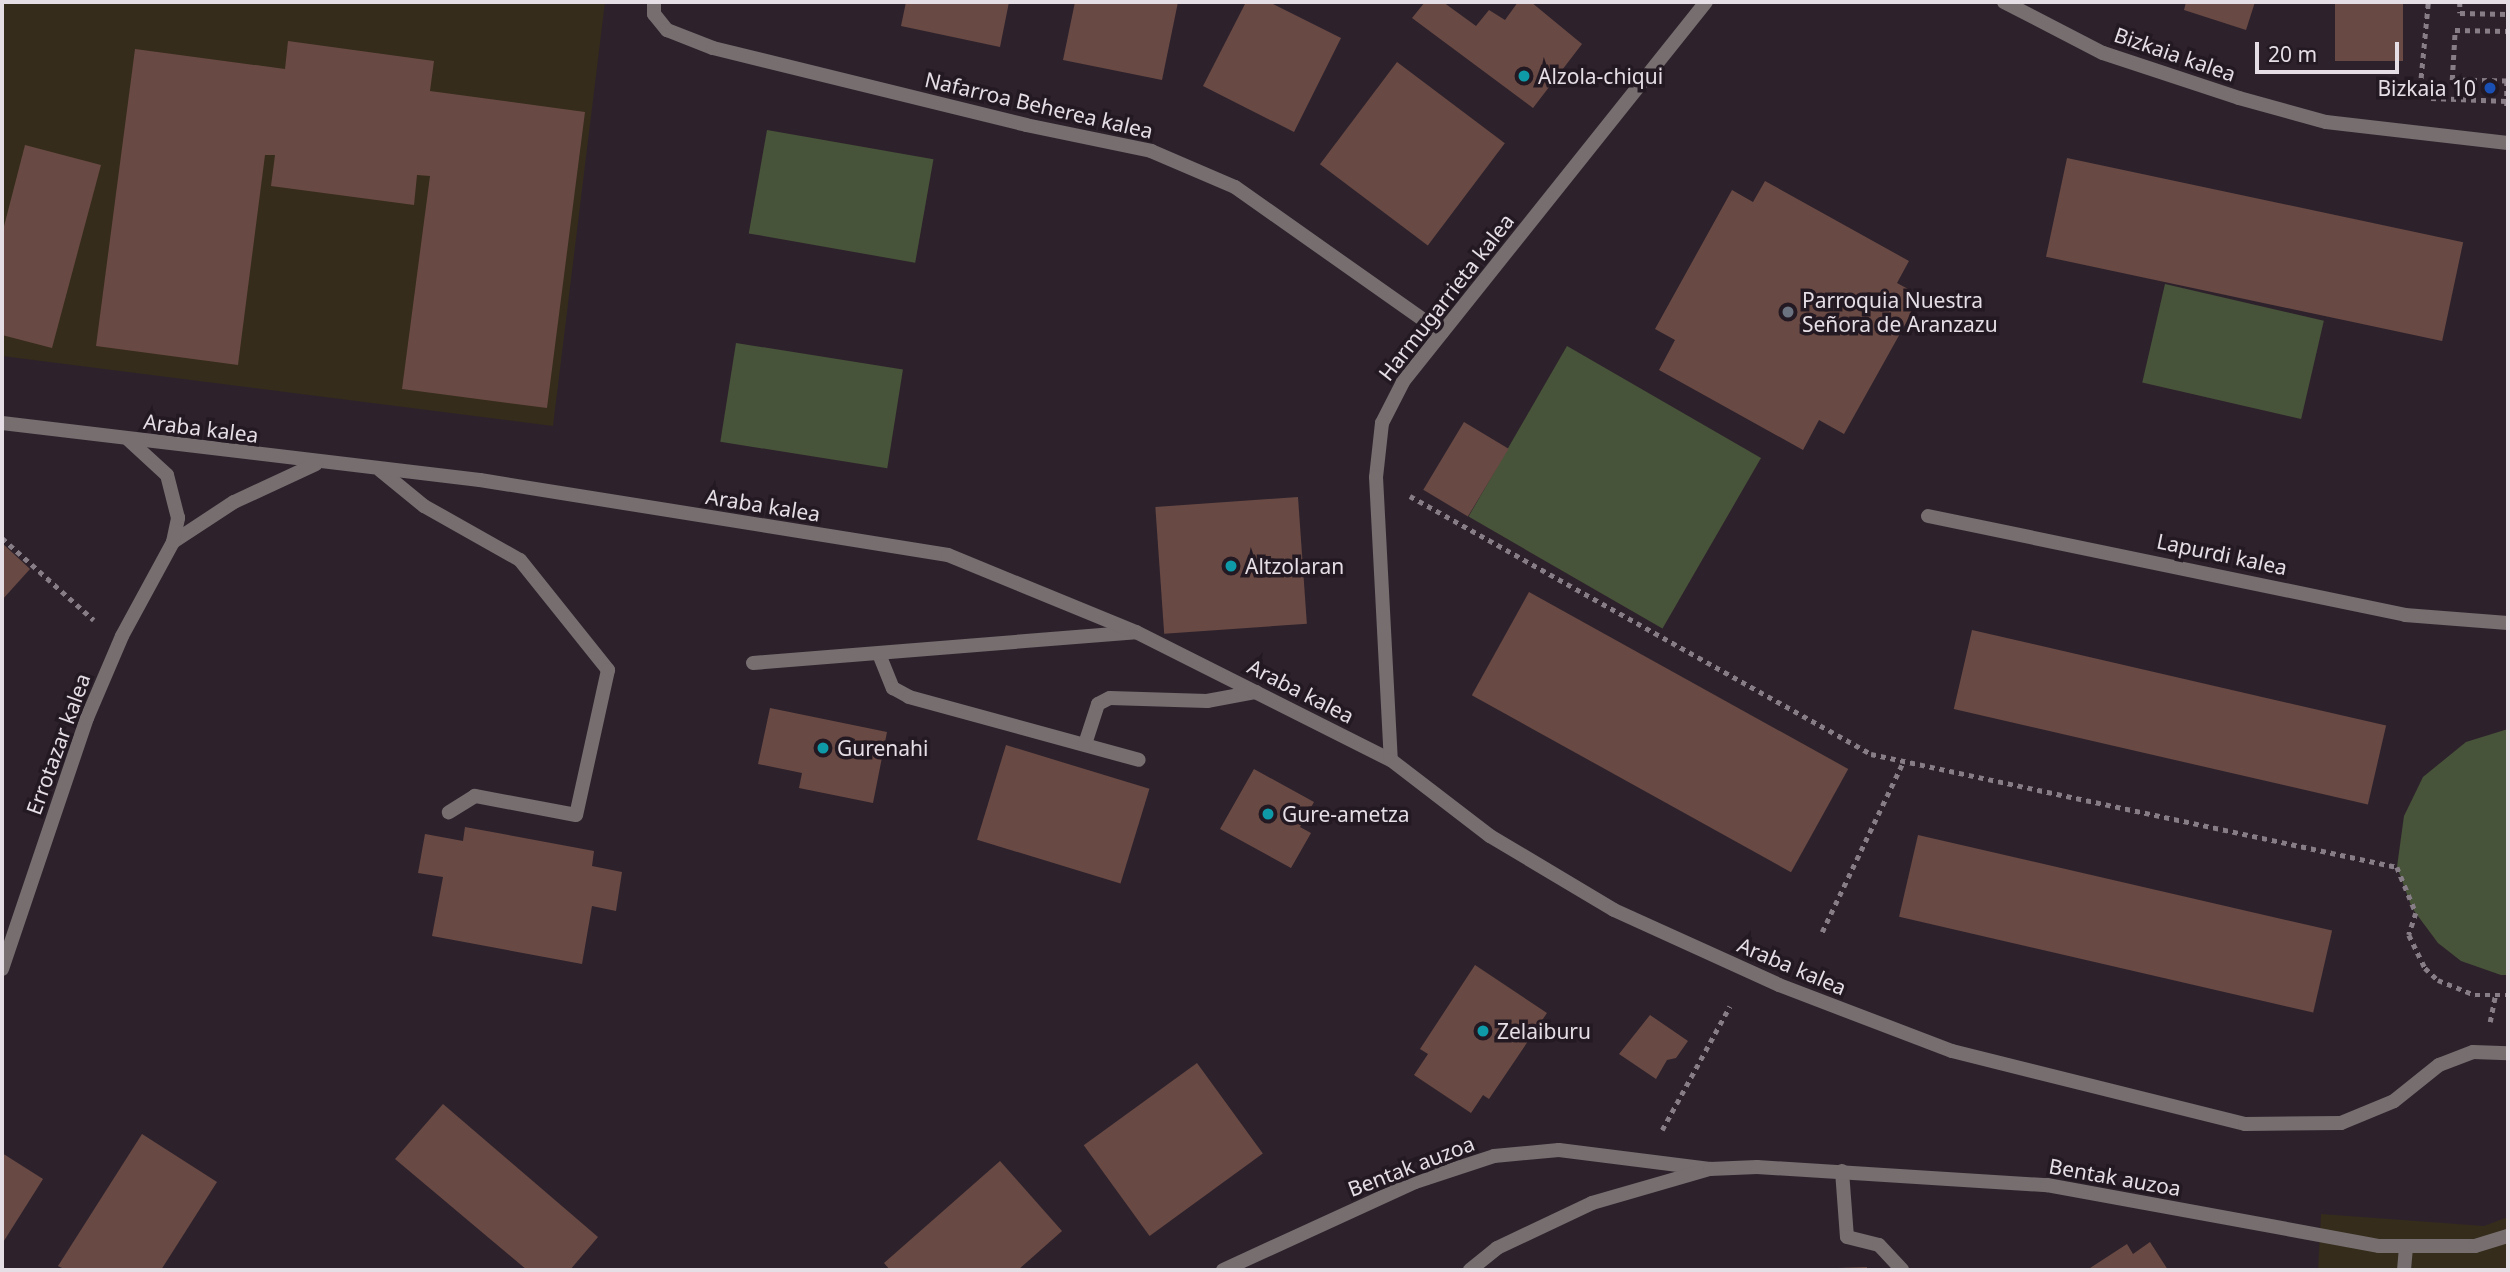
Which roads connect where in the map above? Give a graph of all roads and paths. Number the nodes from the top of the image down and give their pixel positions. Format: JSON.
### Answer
{"nodes":[{"id":1,"x":654,"y":2,"type":"edge"},
{"id":2,"x":1706,"y":2,"type":"edge"},
{"id":3,"x":2004,"y":2,"type":"edge"},
{"id":4,"x":2428,"y":2,"type":"edge"},
{"id":5,"x":2460,"y":2,"type":"edge"},
{"id":6,"x":2508,"y":14,"type":"edge"},
{"id":7,"x":2508,"y":31,"type":"edge"},
{"id":8,"x":2507,"y":81,"type":"edge"},
{"id":9,"x":2507,"y":101,"type":"edge"},
{"id":10,"x":2508,"y":143,"type":"edge"},
{"id":11,"x":1442,"y":333,"type":"junction"},
{"id":12,"x":2,"y":423,"type":"edge"},
{"id":13,"x":129,"y":440,"type":"junction"},
{"id":14,"x":317,"y":464,"type":"junction"},
{"id":15,"x":380,"y":470,"type":"junction"},
{"id":16,"x":1376,"y":477,"type":"junction"},
{"id":17,"x":1928,"y":516,"type":"dead end"},
{"id":18,"x":2,"y":538,"type":"edge"},
{"id":19,"x":173,"y":542,"type":"junction"},
{"id":20,"x":2508,"y":623,"type":"edge"},
{"id":21,"x":1136,"y":632,"type":"junction"},
{"id":22,"x":122,"y":635,"type":"junction"},
{"id":23,"x":878,"y":654,"type":"junction"},
{"id":24,"x":753,"y":663,"type":"dead end"},
{"id":25,"x":1256,"y":692,"type":"junction"},
{"id":26,"x":1085,"y":744,"type":"junction"},
{"id":27,"x":1139,"y":760,"type":"dead end"},
{"id":28,"x":1391,"y":760,"type":"junction"},
{"id":29,"x":1902,"y":762,"type":"junction"},
{"id":30,"x":449,"y":812,"type":"dead end"},
{"id":31,"x":1822,"y":932,"type":"dead end"},
{"id":32,"x":2,"y":969,"type":"edge"},
{"id":33,"x":2508,"y":995,"type":"edge"},
{"id":34,"x":2495,"y":996,"type":"junction"},
{"id":35,"x":1730,"y":1006,"type":"dead end"},
{"id":36,"x":2490,"y":1022,"type":"dead end"},
{"id":37,"x":2508,"y":1053,"type":"edge"},
{"id":38,"x":1644,"y":1161,"type":"junction"},
{"id":39,"x":1710,"y":1169,"type":"junction"},
{"id":40,"x":1842,"y":1171,"type":"junction"},
{"id":41,"x":2508,"y":1236,"type":"edge"},
{"id":42,"x":2406,"y":1246,"type":"junction"},
{"id":43,"x":1223,"y":1270,"type":"edge"},
{"id":44,"x":1470,"y":1270,"type":"edge"},
{"id":45,"x":1902,"y":1270,"type":"edge"},
{"id":46,"x":2404,"y":1270,"type":"edge"}],
"edges":[{"from":1,"to":11,"type":"street","name":"Nafarroa Beherea kalea"},
{"from":2,"to":11,"type":"street","name":"Harmugarrieta kalea"},
{"from":3,"to":10,"type":"street","name":"Bizkaia kalea"},
{"from":4,"to":9,"type":"path"},
{"from":5,"to":6,"type":"path"},
{"from":7,"to":8,"type":"path"},
{"from":11,"to":16,"type":"street","name":"Harmugarrieta kalea"},
{"from":12,"to":13,"type":"street","name":"Araba kalea"},
{"from":13,"to":14,"type":"street","name":"Araba kalea"},
{"from":13,"to":19,"type":"street","name":"Errotazar kalea"},
{"from":14,"to":15,"type":"street","name":"Araba kalea"},
{"from":14,"to":19,"type":"street","name":"Errotazar kalea"},
{"from":15,"to":21,"type":"street","name":"Araba kalea"},
{"from":15,"to":30,"type":"street"},
{"from":16,"to":28,"type":"street","name":"Harmugarrieta kalea"},
{"from":16,"to":29,"type":"path"},
{"from":17,"to":20,"type":"street","name":"Lapurdi kalea"},
{"from":18,"to":22,"type":"path"},
{"from":19,"to":22,"type":"street","name":"Errotazar kalea"},
{"from":21,"to":23,"type":"street"},
{"from":21,"to":25,"type":"street","name":"Araba kalea"},
{"from":22,"to":32,"type":"street","name":"Errotazar kalea"},
{"from":23,"to":24,"type":"street"},
{"from":23,"to":26,"type":"street"},
{"from":25,"to":26,"type":"street"},
{"from":25,"to":28,"type":"street","name":"Araba kalea"},
{"from":26,"to":27,"type":"street"},
{"from":28,"to":37,"type":"street","name":"Araba kalea"},
{"from":29,"to":31,"type":"path"},
{"from":29,"to":34,"type":"path"},
{"from":33,"to":34,"type":"path"},
{"from":34,"to":36,"type":"path"},
{"from":35,"to":38,"type":"path"},
{"from":38,"to":39,"type":"street","name":"Bentak auzoa"},
{"from":38,"to":43,"type":"street","name":"Bentak auzoa"},
{"from":39,"to":40,"type":"street","name":"Bentak auzoa"},
{"from":39,"to":44,"type":"street","name":"Bentak auzoa"},
{"from":40,"to":42,"type":"street","name":"Bentak auzoa"},
{"from":40,"to":45,"type":"street"},
{"from":41,"to":42,"type":"street","name":"Bentak auzoa"},
{"from":42,"to":46,"type":"street"}]}
